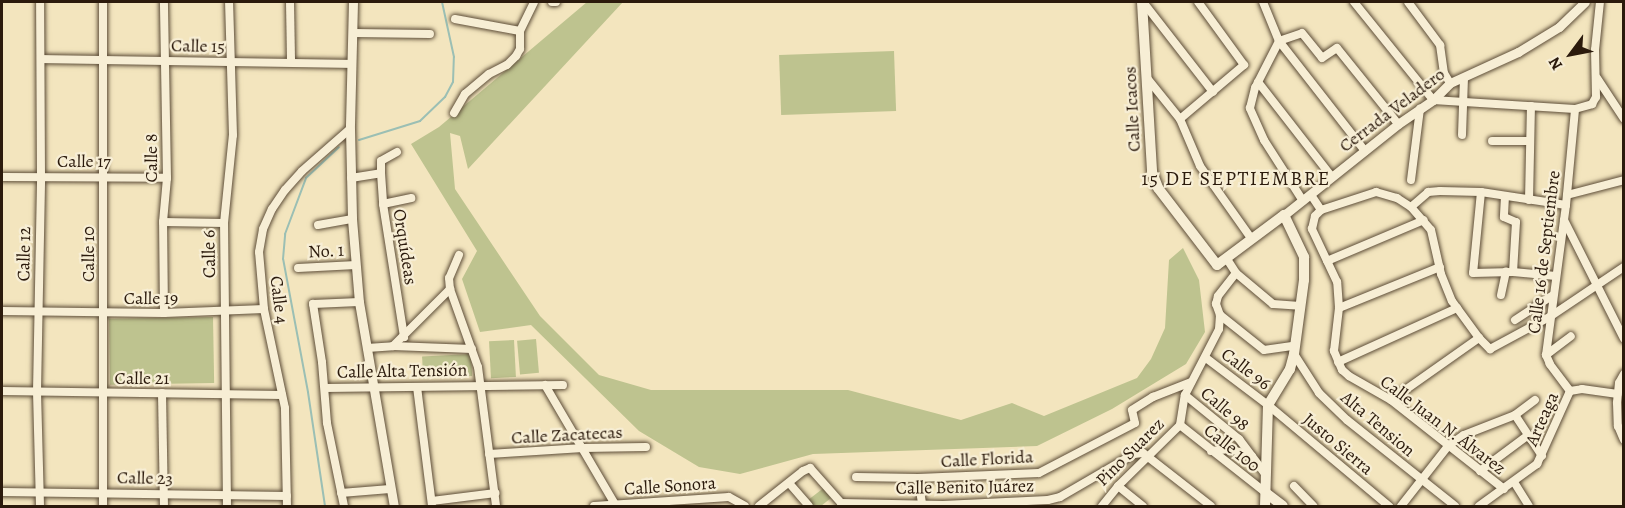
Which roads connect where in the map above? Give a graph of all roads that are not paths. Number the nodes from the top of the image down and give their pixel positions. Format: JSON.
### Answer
{"nodes":[{"id":1,"x":40,"y":2,"type":"edge"},
{"id":2,"x":103,"y":2,"type":"edge"},
{"id":3,"x":165,"y":2,"type":"edge"},
{"id":4,"x":229,"y":2,"type":"edge"},
{"id":5,"x":290,"y":2,"type":"edge"},
{"id":6,"x":353,"y":2,"type":"edge"},
{"id":7,"x":534,"y":2,"type":"edge"},
{"id":8,"x":1142,"y":2,"type":"edge"},
{"id":9,"x":1198,"y":2,"type":"edge"},
{"id":10,"x":1263,"y":2,"type":"edge"},
{"id":11,"x":1354,"y":2,"type":"edge"},
{"id":12,"x":1408,"y":2,"type":"edge"},
{"id":13,"x":1585,"y":2,"type":"edge"},
{"id":14,"x":1600,"y":2,"type":"edge"},
{"id":15,"x":455,"y":19,"type":"dead end"},
{"id":16,"x":520,"y":31,"type":"junction"},
{"id":17,"x":354,"y":33,"type":"junction"},
{"id":18,"x":430,"y":34,"type":"dead end"},
{"id":19,"x":1280,"y":41,"type":"junction"},
{"id":20,"x":42,"y":59,"type":"junction"},
{"id":21,"x":166,"y":61,"type":"junction"},
{"id":22,"x":291,"y":61,"type":"junction"},
{"id":23,"x":103,"y":62,"type":"junction"},
{"id":24,"x":231,"y":62,"type":"junction"},
{"id":25,"x":352,"y":64,"type":"junction"},
{"id":26,"x":1596,"y":76,"type":"junction"},
{"id":27,"x":1147,"y":78,"type":"junction"},
{"id":28,"x":1464,"y":78,"type":"junction"},
{"id":29,"x":1258,"y":82,"type":"junction"},
{"id":30,"x":1450,"y":84,"type":"junction"},
{"id":31,"x":1213,"y":92,"type":"junction"},
{"id":32,"x":1433,"y":100,"type":"junction"},
{"id":33,"x":1465,"y":102,"type":"junction"},
{"id":34,"x":1531,"y":106,"type":"junction"},
{"id":35,"x":1420,"y":109,"type":"junction"},
{"id":36,"x":1575,"y":109,"type":"junction"},
{"id":37,"x":454,"y":113,"type":"dead end"},
{"id":38,"x":1180,"y":119,"type":"junction"},
{"id":39,"x":1623,"y":119,"type":"edge"},
{"id":40,"x":1398,"y":124,"type":"junction"},
{"id":41,"x":350,"y":129,"type":"junction"},
{"id":42,"x":1462,"y":135,"type":"dead end"},
{"id":43,"x":1492,"y":141,"type":"dead end"},
{"id":44,"x":1530,"y":141,"type":"junction"},
{"id":45,"x":1365,"y":151,"type":"junction"},
{"id":46,"x":397,"y":152,"type":"dead end"},
{"id":47,"x":381,"y":173,"type":"junction"},
{"id":48,"x":42,"y":176,"type":"junction"},
{"id":49,"x":103,"y":176,"type":"junction"},
{"id":50,"x":2,"y":177,"type":"edge"},
{"id":51,"x":1332,"y":177,"type":"junction"},
{"id":52,"x":167,"y":178,"type":"junction"},
{"id":53,"x":351,"y":178,"type":"junction"},
{"id":54,"x":1411,"y":180,"type":"dead end"},
{"id":55,"x":1623,"y":180,"type":"edge"},
{"id":56,"x":1481,"y":192,"type":"junction"},
{"id":57,"x":1567,"y":195,"type":"junction"},
{"id":58,"x":1506,"y":196,"type":"junction"},
{"id":59,"x":411,"y":198,"type":"dead end"},
{"id":60,"x":1305,"y":200,"type":"junction"},
{"id":61,"x":1529,"y":200,"type":"junction"},
{"id":62,"x":383,"y":204,"type":"junction"},
{"id":63,"x":1566,"y":205,"type":"junction"},
{"id":64,"x":1412,"y":207,"type":"junction"},
{"id":65,"x":1321,"y":210,"type":"junction"},
{"id":66,"x":1287,"y":212,"type":"junction"},
{"id":67,"x":352,"y":219,"type":"junction"},
{"id":68,"x":1424,"y":220,"type":"junction"},
{"id":69,"x":1564,"y":220,"type":"junction"},
{"id":70,"x":163,"y":222,"type":"junction"},
{"id":71,"x":224,"y":223,"type":"junction"},
{"id":72,"x":318,"y":225,"type":"dead end"},
{"id":73,"x":1251,"y":238,"type":"junction"},
{"id":74,"x":459,"y":255,"type":"dead end"},
{"id":75,"x":1327,"y":261,"type":"junction"},
{"id":76,"x":1222,"y":262,"type":"junction"},
{"id":77,"x":356,"y":265,"type":"junction"},
{"id":78,"x":1440,"y":267,"type":"junction"},
{"id":79,"x":1623,"y":267,"type":"edge"},
{"id":80,"x":298,"y":268,"type":"dead end"},
{"id":81,"x":1510,"y":272,"type":"junction"},
{"id":82,"x":1236,"y":273,"type":"junction"},
{"id":83,"x":1556,"y":276,"type":"junction"},
{"id":84,"x":1596,"y":287,"type":"junction"},
{"id":85,"x":450,"y":289,"type":"junction"},
{"id":86,"x":1501,"y":295,"type":"dead end"},
{"id":87,"x":1553,"y":295,"type":"junction"},
{"id":88,"x":359,"y":302,"type":"junction"},
{"id":89,"x":1300,"y":306,"type":"junction"},
{"id":90,"x":1339,"y":308,"type":"junction"},
{"id":91,"x":1456,"y":308,"type":"junction"},
{"id":92,"x":264,"y":309,"type":"junction"},
{"id":93,"x":38,"y":310,"type":"junction"},
{"id":94,"x":2,"y":312,"type":"edge"},
{"id":95,"x":103,"y":312,"type":"junction"},
{"id":96,"x":225,"y":312,"type":"junction"},
{"id":97,"x":164,"y":313,"type":"junction"},
{"id":98,"x":1220,"y":315,"type":"junction"},
{"id":99,"x":1551,"y":315,"type":"junction"},
{"id":100,"x":1515,"y":320,"type":"dead end"},
{"id":101,"x":1571,"y":336,"type":"dead end"},
{"id":102,"x":404,"y":337,"type":"junction"},
{"id":103,"x":1479,"y":338,"type":"junction"},
{"id":104,"x":1623,"y":339,"type":"edge"},
{"id":105,"x":393,"y":346,"type":"junction"},
{"id":106,"x":367,"y":348,"type":"junction"},
{"id":107,"x":472,"y":349,"type":"junction"},
{"id":108,"x":1294,"y":350,"type":"junction"},
{"id":109,"x":1546,"y":355,"type":"junction"},
{"id":110,"x":1206,"y":358,"type":"junction"},
{"id":111,"x":1338,"y":362,"type":"junction"},
{"id":112,"x":1623,"y":374,"type":"edge"},
{"id":113,"x":1191,"y":382,"type":"junction"},
{"id":114,"x":545,"y":385,"type":"junction"},
{"id":115,"x":563,"y":385,"type":"dead end"},
{"id":116,"x":479,"y":386,"type":"junction"},
{"id":117,"x":373,"y":387,"type":"junction"},
{"id":118,"x":417,"y":387,"type":"junction"},
{"id":119,"x":325,"y":388,"type":"junction"},
{"id":120,"x":2,"y":391,"type":"edge"},
{"id":121,"x":1570,"y":391,"type":"junction"},
{"id":122,"x":37,"y":392,"type":"junction"},
{"id":123,"x":102,"y":393,"type":"junction"},
{"id":124,"x":162,"y":393,"type":"junction"},
{"id":125,"x":226,"y":393,"type":"junction"},
{"id":126,"x":282,"y":395,"type":"junction"},
{"id":127,"x":1185,"y":395,"type":"junction"},
{"id":128,"x":1535,"y":399,"type":"dead end"},
{"id":129,"x":1391,"y":400,"type":"junction"},
{"id":130,"x":1619,"y":400,"type":"edge"},
{"id":131,"x":1268,"y":405,"type":"junction"},
{"id":132,"x":1515,"y":415,"type":"junction"},
{"id":133,"x":1180,"y":425,"type":"junction"},
{"id":134,"x":1527,"y":436,"type":"junction"},
{"id":135,"x":1623,"y":440,"type":"edge"},
{"id":136,"x":1448,"y":446,"type":"junction"},
{"id":137,"x":646,"y":447,"type":"dead end"},
{"id":138,"x":583,"y":448,"type":"junction"},
{"id":139,"x":1211,"y":451,"type":"junction"},
{"id":140,"x":489,"y":454,"type":"junction"},
{"id":141,"x":1148,"y":455,"type":"junction"},
{"id":142,"x":1252,"y":456,"type":"junction"},
{"id":143,"x":1542,"y":456,"type":"junction"},
{"id":144,"x":1480,"y":471,"type":"junction"},
{"id":145,"x":1267,"y":476,"type":"junction"},
{"id":146,"x":856,"y":477,"type":"dead end"},
{"id":147,"x":918,"y":478,"type":"junction"},
{"id":148,"x":1421,"y":480,"type":"junction"},
{"id":149,"x":1514,"y":482,"type":"junction"},
{"id":150,"x":789,"y":483,"type":"junction"},
{"id":151,"x":1118,"y":486,"type":"junction"},
{"id":152,"x":1294,"y":486,"type":"dead end"},
{"id":153,"x":390,"y":489,"type":"junction"},
{"id":154,"x":1503,"y":489,"type":"junction"},
{"id":155,"x":2,"y":492,"type":"edge"},
{"id":156,"x":40,"y":492,"type":"junction"},
{"id":157,"x":104,"y":492,"type":"junction"},
{"id":158,"x":341,"y":492,"type":"junction"},
{"id":159,"x":495,"y":493,"type":"junction"},
{"id":160,"x":1266,"y":493,"type":"junction"},
{"id":161,"x":164,"y":494,"type":"junction"},
{"id":162,"x":227,"y":494,"type":"junction"},
{"id":163,"x":287,"y":496,"type":"junction"},
{"id":164,"x":432,"y":504,"type":"edge"},
{"id":165,"x":922,"y":504,"type":"junction"},
{"id":166,"x":843,"y":505,"type":"edge"},
{"id":167,"x":615,"y":506,"type":"edge"},
{"id":168,"x":943,"y":506,"type":"edge"},
{"id":169,"x":40,"y":507,"type":"edge"},
{"id":170,"x":104,"y":507,"type":"edge"},
{"id":171,"x":164,"y":507,"type":"edge"},
{"id":172,"x":227,"y":507,"type":"edge"},
{"id":173,"x":287,"y":507,"type":"edge"},
{"id":174,"x":344,"y":507,"type":"edge"},
{"id":175,"x":394,"y":507,"type":"edge"},
{"id":176,"x":496,"y":507,"type":"edge"},
{"id":177,"x":594,"y":507,"type":"edge"},
{"id":178,"x":744,"y":507,"type":"edge"},
{"id":179,"x":759,"y":507,"type":"edge"},
{"id":180,"x":809,"y":507,"type":"edge"},
{"id":181,"x":1102,"y":507,"type":"edge"},
{"id":182,"x":1143,"y":507,"type":"edge"},
{"id":183,"x":1212,"y":507,"type":"edge"},
{"id":184,"x":1265,"y":507,"type":"edge"},
{"id":185,"x":1283,"y":507,"type":"edge"},
{"id":186,"x":1313,"y":507,"type":"edge"},
{"id":187,"x":1389,"y":507,"type":"edge"},
{"id":188,"x":1401,"y":507,"type":"edge"},
{"id":189,"x":1455,"y":507,"type":"edge"},
{"id":190,"x":1479,"y":507,"type":"edge"},
{"id":191,"x":1529,"y":507,"type":"edge"}],
"edges":[{"from":1,"to":20,"type":"street","name":"Calle 12"},
{"from":2,"to":23,"type":"street","name":"Calle 10"},
{"from":3,"to":21,"type":"street","name":"Calle 8"},
{"from":4,"to":24,"type":"street","name":"Calle 6"},
{"from":5,"to":22,"type":"street"},
{"from":6,"to":17,"type":"street"},
{"from":7,"to":16,"type":"street"},
{"from":8,"to":27,"type":"main road","name":"Calle Icacos"},
{"from":8,"to":31,"type":"street"},
{"from":9,"to":31,"type":"street"},
{"from":10,"to":19,"type":"street"},
{"from":11,"to":32,"type":"street"},
{"from":12,"to":30,"type":"street"},
{"from":13,"to":28,"type":"street","name":"Cerrada Veladero"},
{"from":14,"to":26,"type":"street"},
{"from":15,"to":16,"type":"street"},
{"from":16,"to":37,"type":"street"},
{"from":17,"to":18,"type":"street"},
{"from":17,"to":25,"type":"street"},
{"from":19,"to":29,"type":"street"},
{"from":19,"to":40,"type":"street"},
{"from":19,"to":45,"type":"street"},
{"from":20,"to":23,"type":"street","name":"Calle 15"},
{"from":20,"to":48,"type":"street","name":"Calle 12"},
{"from":21,"to":23,"type":"street","name":"Calle 15"},
{"from":21,"to":24,"type":"street","name":"Calle 15"},
{"from":21,"to":52,"type":"street","name":"Calle 8"},
{"from":22,"to":24,"type":"street","name":"Calle 15"},
{"from":22,"to":25,"type":"street","name":"Calle 15"},
{"from":23,"to":49,"type":"street","name":"Calle 10"},
{"from":24,"to":71,"type":"street","name":"Calle 6"},
{"from":25,"to":41,"type":"street"},
{"from":26,"to":36,"type":"street"},
{"from":26,"to":39,"type":"street"},
{"from":27,"to":38,"type":"street"},
{"from":27,"to":76,"type":"main road","name":"Calle Icacos"},
{"from":28,"to":30,"type":"street","name":"Cerrada Veladero"},
{"from":28,"to":33,"type":"street"},
{"from":29,"to":51,"type":"street"},
{"from":29,"to":60,"type":"street"},
{"from":30,"to":32,"type":"street","name":"Cerrada Veladero"},
{"from":31,"to":38,"type":"street"},
{"from":32,"to":33,"type":"street"},
{"from":32,"to":35,"type":"street","name":"Cerrada Veladero"},
{"from":33,"to":34,"type":"street"},
{"from":33,"to":42,"type":"street"},
{"from":34,"to":36,"type":"street"},
{"from":34,"to":44,"type":"street"},
{"from":35,"to":40,"type":"street","name":"Cerrada Veladero"},
{"from":35,"to":54,"type":"street"},
{"from":36,"to":57,"type":"street","name":"Calle 16 de Septiembre"},
{"from":38,"to":73,"type":"street"},
{"from":40,"to":45,"type":"street","name":"Cerrada Veladero"},
{"from":41,"to":53,"type":"street"},
{"from":41,"to":92,"type":"street","name":"Calle 4"},
{"from":43,"to":44,"type":"street"},
{"from":44,"to":61,"type":"street"},
{"from":45,"to":51,"type":"street","name":"Cerrada Veladero"},
{"from":46,"to":47,"type":"street","name":"Orquídeas"},
{"from":47,"to":53,"type":"street"},
{"from":47,"to":62,"type":"street","name":"Orquídeas"},
{"from":48,"to":49,"type":"street","name":"Calle 17"},
{"from":48,"to":50,"type":"street","name":"Calle 17"},
{"from":48,"to":93,"type":"street","name":"Calle 12"},
{"from":49,"to":52,"type":"street","name":"Calle 17"},
{"from":49,"to":95,"type":"street","name":"Calle 10"},
{"from":51,"to":60,"type":"street","name":"Cerrada Veladero"},
{"from":52,"to":70,"type":"street","name":"Calle 8"},
{"from":53,"to":67,"type":"street"},
{"from":55,"to":57,"type":"street"},
{"from":56,"to":58,"type":"street"},
{"from":56,"to":64,"type":"street"},
{"from":56,"to":81,"type":"street"},
{"from":57,"to":63,"type":"street","name":"Calle 16 de Septiembre"},
{"from":58,"to":61,"type":"street"},
{"from":58,"to":81,"type":"street"},
{"from":59,"to":62,"type":"street"},
{"from":60,"to":65,"type":"street"},
{"from":60,"to":66,"type":"street","name":"Cerrada Veladero"},
{"from":61,"to":63,"type":"street"},
{"from":62,"to":102,"type":"street","name":"Orquídeas"},
{"from":63,"to":69,"type":"street","name":"Calle 16 de Septiembre"},
{"from":64,"to":65,"type":"street"},
{"from":64,"to":68,"type":"street"},
{"from":65,"to":75,"type":"street"},
{"from":66,"to":73,"type":"main road"},
{"from":66,"to":89,"type":"main road"},
{"from":67,"to":72,"type":"street"},
{"from":67,"to":77,"type":"street"},
{"from":68,"to":75,"type":"street"},
{"from":68,"to":78,"type":"street"},
{"from":69,"to":83,"type":"street","name":"Calle 16 de Septiembre"},
{"from":69,"to":84,"type":"street"},
{"from":70,"to":71,"type":"street"},
{"from":70,"to":97,"type":"street","name":"Calle 8"},
{"from":71,"to":96,"type":"street","name":"Calle 6"},
{"from":73,"to":76,"type":"main road"},
{"from":74,"to":85,"type":"street"},
{"from":75,"to":90,"type":"street"},
{"from":76,"to":82,"type":"street"},
{"from":77,"to":80,"type":"street","name":"No. 1"},
{"from":77,"to":88,"type":"street"},
{"from":78,"to":90,"type":"street"},
{"from":78,"to":91,"type":"street"},
{"from":79,"to":84,"type":"street"},
{"from":81,"to":83,"type":"street"},
{"from":81,"to":86,"type":"street"},
{"from":82,"to":89,"type":"street"},
{"from":82,"to":98,"type":"street","name":"Pino Suarez"},
{"from":83,"to":87,"type":"street","name":"Calle 16 de Septiembre"},
{"from":84,"to":99,"type":"street"},
{"from":84,"to":104,"type":"street"},
{"from":85,"to":102,"type":"street","name":"Orquídeas"},
{"from":85,"to":107,"type":"street","name":"Calle Alta Tensión"},
{"from":87,"to":99,"type":"street","name":"Calle 16 de Septiembre"},
{"from":87,"to":100,"type":"street"},
{"from":88,"to":106,"type":"street"},
{"from":88,"to":119,"type":"street"},
{"from":89,"to":108,"type":"main road"},
{"from":90,"to":111,"type":"street"},
{"from":91,"to":103,"type":"street"},
{"from":91,"to":111,"type":"street"},
{"from":92,"to":96,"type":"street","name":"Calle 19"},
{"from":92,"to":126,"type":"street","name":"Calle 4"},
{"from":93,"to":94,"type":"street","name":"Calle 19"},
{"from":93,"to":95,"type":"street","name":"Calle 19"},
{"from":93,"to":122,"type":"street","name":"Calle 12"},
{"from":95,"to":97,"type":"street","name":"Calle 19"},
{"from":95,"to":123,"type":"street","name":"Calle 10"},
{"from":96,"to":97,"type":"street","name":"Calle 19"},
{"from":96,"to":125,"type":"street","name":"Calle 6"},
{"from":98,"to":108,"type":"street"},
{"from":98,"to":110,"type":"street","name":"Pino Suarez"},
{"from":99,"to":103,"type":"street"},
{"from":99,"to":109,"type":"street","name":"Calle 16 de Septiembre"},
{"from":101,"to":109,"type":"street"},
{"from":102,"to":105,"type":"street","name":"Orquídeas"},
{"from":103,"to":129,"type":"street"},
{"from":105,"to":106,"type":"street","name":"Calle Alta Tensión"},
{"from":105,"to":107,"type":"street","name":"Calle Alta Tensión"},
{"from":106,"to":117,"type":"street"},
{"from":107,"to":116,"type":"street","name":"Calle Alta Tensión"},
{"from":108,"to":131,"type":"main road"},
{"from":108,"to":148,"type":"street","name":"Alta Tension"},
{"from":109,"to":121,"type":"street","name":"Calle 16 de Septiembre"},
{"from":110,"to":113,"type":"street","name":"Pino Suarez"},
{"from":110,"to":131,"type":"street","name":"Calle 96"},
{"from":111,"to":129,"type":"street","name":"Calle Juan N. Álvarez"},
{"from":112,"to":130,"type":"street"},
{"from":113,"to":127,"type":"street","name":"Pino Suarez"},
{"from":113,"to":147,"type":"street","name":"Calle Florida"},
{"from":114,"to":115,"type":"street","name":"Calle Alta Tensión"},
{"from":114,"to":116,"type":"street","name":"Calle Alta Tensión"},
{"from":114,"to":138,"type":"street"},
{"from":116,"to":118,"type":"street","name":"Calle Alta Tensión"},
{"from":116,"to":140,"type":"street"},
{"from":117,"to":118,"type":"street","name":"Calle Alta Tensión"},
{"from":117,"to":119,"type":"street","name":"Calle Alta Tensión"},
{"from":117,"to":153,"type":"street"},
{"from":118,"to":164,"type":"street"},
{"from":119,"to":158,"type":"street"},
{"from":120,"to":122,"type":"street","name":"Calle 21"},
{"from":121,"to":130,"type":"street","name":"Arteaga"},
{"from":121,"to":143,"type":"street","name":"Arteaga"},
{"from":122,"to":123,"type":"street","name":"Calle 21"},
{"from":122,"to":156,"type":"street","name":"Calle 12"},
{"from":123,"to":124,"type":"street","name":"Calle 21"},
{"from":123,"to":157,"type":"street","name":"Calle 10"},
{"from":124,"to":125,"type":"street","name":"Calle 21"},
{"from":124,"to":161,"type":"street"},
{"from":125,"to":126,"type":"street","name":"Calle 21"},
{"from":125,"to":162,"type":"street","name":"Calle 6"},
{"from":126,"to":163,"type":"street","name":"Calle 4"},
{"from":127,"to":133,"type":"street","name":"Pino Suarez"},
{"from":127,"to":142,"type":"street","name":"Calle 98"},
{"from":128,"to":132,"type":"street"},
{"from":129,"to":136,"type":"street","name":"Calle Juan N. Álvarez"},
{"from":130,"to":135,"type":"street"},
{"from":131,"to":145,"type":"main road"},
{"from":131,"to":187,"type":"street","name":"Justo Sierra"},
{"from":132,"to":134,"type":"street"},
{"from":132,"to":136,"type":"street"},
{"from":133,"to":139,"type":"street","name":"Calle 100"},
{"from":133,"to":141,"type":"street","name":"Pino Suarez"},
{"from":134,"to":143,"type":"street"},
{"from":134,"to":144,"type":"street"},
{"from":136,"to":144,"type":"street","name":"Calle Juan N. Álvarez"},
{"from":136,"to":148,"type":"street"},
{"from":137,"to":138,"type":"street","name":"Calle Zacatecas"},
{"from":138,"to":140,"type":"street","name":"Calle Zacatecas"},
{"from":138,"to":167,"type":"street"},
{"from":139,"to":142,"type":"street"},
{"from":139,"to":160,"type":"street","name":"Calle 100"},
{"from":140,"to":159,"type":"street"},
{"from":141,"to":151,"type":"street","name":"Pino Suarez"},
{"from":141,"to":168,"type":"street","name":"Calle Benito Juárez"},
{"from":141,"to":183,"type":"street"},
{"from":142,"to":145,"type":"street","name":"Calle 98"},
{"from":143,"to":149,"type":"street","name":"Arteaga"},
{"from":144,"to":154,"type":"street","name":"Calle Juan N. Álvarez"},
{"from":145,"to":160,"type":"main road"},
{"from":146,"to":147,"type":"street","name":"Calle Florida"},
{"from":147,"to":165,"type":"street"},
{"from":148,"to":188,"type":"street"},
{"from":148,"to":189,"type":"street","name":"Alta Tension"},
{"from":149,"to":154,"type":"street","name":"Arteaga"},
{"from":149,"to":191,"type":"street"},
{"from":150,"to":166,"type":"street"},
{"from":150,"to":179,"type":"street"},
{"from":150,"to":180,"type":"street"},
{"from":151,"to":181,"type":"street","name":"Pino Suarez"},
{"from":151,"to":182,"type":"street"},
{"from":152,"to":186,"type":"street"},
{"from":153,"to":158,"type":"street"},
{"from":153,"to":175,"type":"street"},
{"from":154,"to":190,"type":"street","name":"Arteaga"},
{"from":155,"to":156,"type":"street","name":"Calle 23"},
{"from":156,"to":157,"type":"street","name":"Calle 23"},
{"from":156,"to":169,"type":"street","name":"Calle 12"},
{"from":157,"to":161,"type":"street","name":"Calle 23"},
{"from":157,"to":170,"type":"street","name":"Calle 10"},
{"from":158,"to":174,"type":"street"},
{"from":159,"to":164,"type":"street"},
{"from":159,"to":176,"type":"street"},
{"from":160,"to":184,"type":"main road"},
{"from":160,"to":185,"type":"main road"},
{"from":161,"to":162,"type":"street","name":"Calle 23"},
{"from":161,"to":171,"type":"street"},
{"from":162,"to":163,"type":"street","name":"Calle 23"},
{"from":162,"to":172,"type":"street","name":"Calle 6"},
{"from":163,"to":173,"type":"street","name":"Calle 4"},
{"from":165,"to":166,"type":"street","name":"Calle Benito Juárez"},
{"from":165,"to":168,"type":"street","name":"Calle Benito Juárez"},
{"from":167,"to":177,"type":"street","name":"Calle Sonora"},
{"from":167,"to":178,"type":"street","name":"Calle Sonora"}]}
